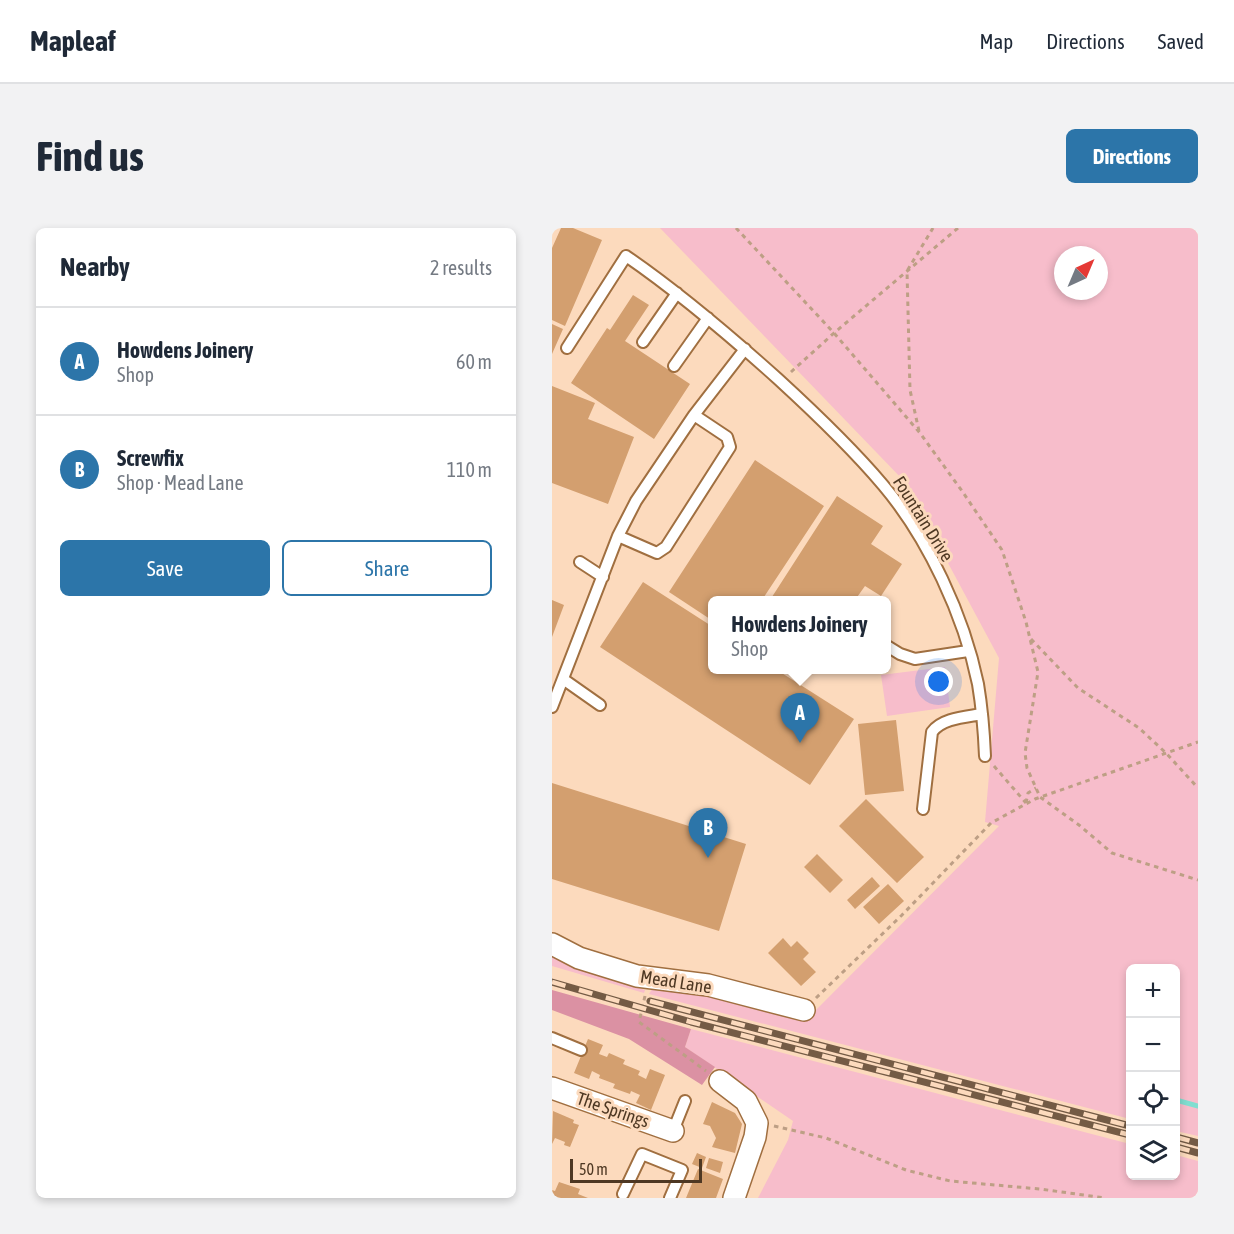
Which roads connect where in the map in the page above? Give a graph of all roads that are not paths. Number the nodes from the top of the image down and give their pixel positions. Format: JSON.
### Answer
{"nodes":[{"id":1,"x":677,"y":293,"type":"junction"},
{"id":2,"x":708,"y":318,"type":"junction"},
{"id":3,"x":643,"y":342,"type":"dead end"},
{"id":4,"x":567,"y":348,"type":"dead end"},
{"id":5,"x":745,"y":349,"type":"junction"},
{"id":6,"x":674,"y":366,"type":"dead end"},
{"id":7,"x":694,"y":415,"type":"junction"},
{"id":8,"x":618,"y":536,"type":"junction"},
{"id":9,"x":580,"y":561,"type":"dead end"},
{"id":10,"x":603,"y":577,"type":"junction"},
{"id":11,"x":891,"y":648,"type":"edge"},
{"id":12,"x":968,"y":651,"type":"junction"},
{"id":13,"x":563,"y":679,"type":"junction"},
{"id":14,"x":600,"y":705,"type":"dead end"},
{"id":15,"x":552,"y":707,"type":"edge"},
{"id":16,"x":982,"y":714,"type":"junction"},
{"id":17,"x":985,"y":756,"type":"road end"},
{"id":18,"x":923,"y":809,"type":"dead end"},
{"id":19,"x":552,"y":944,"type":"edge"},
{"id":20,"x":804,"y":1010,"type":"road end"},
{"id":21,"x":552,"y":1038,"type":"edge"},
{"id":22,"x":581,"y":1050,"type":"dead end"},
{"id":23,"x":720,"y":1081,"type":"road end"},
{"id":24,"x":552,"y":1088,"type":"edge"},
{"id":25,"x":685,"y":1101,"type":"dead end"},
{"id":26,"x":673,"y":1131,"type":"joint"},
{"id":27,"x":623,"y":1194,"type":"dead end"},
{"id":28,"x":670,"y":1198,"type":"edge"},
{"id":29,"x":734,"y":1198,"type":"edge"}],
"edges":[{"from":1,"to":2,"type":"lane","name":"Fountain Drive"},
{"from":1,"to":3,"type":"lane"},
{"from":1,"to":4,"type":"lane","name":"Fountain Drive"},
{"from":2,"to":5,"type":"lane","name":"Fountain Drive"},
{"from":2,"to":6,"type":"lane"},
{"from":5,"to":7,"type":"lane"},
{"from":5,"to":12,"type":"lane","name":"Fountain Drive"},
{"from":7,"to":8,"type":"lane"},
{"from":7,"to":8,"type":"lane"},
{"from":8,"to":10,"type":"lane"},
{"from":9,"to":10,"type":"lane"},
{"from":10,"to":13,"type":"lane"},
{"from":11,"to":12,"type":"lane"},
{"from":12,"to":16,"type":"lane","name":"Fountain Drive"},
{"from":13,"to":14,"type":"lane"},
{"from":13,"to":15,"type":"lane"},
{"from":16,"to":17,"type":"lane","name":"Fountain Drive"},
{"from":16,"to":18,"type":"lane"},
{"from":19,"to":20,"type":"street","name":"Mead Lane"},
{"from":21,"to":22,"type":"lane"},
{"from":23,"to":29,"type":"street"},
{"from":24,"to":26,"type":"street","name":"The Springs"},
{"from":25,"to":26,"type":"lane"},
{"from":27,"to":28,"type":"lane"}]}
